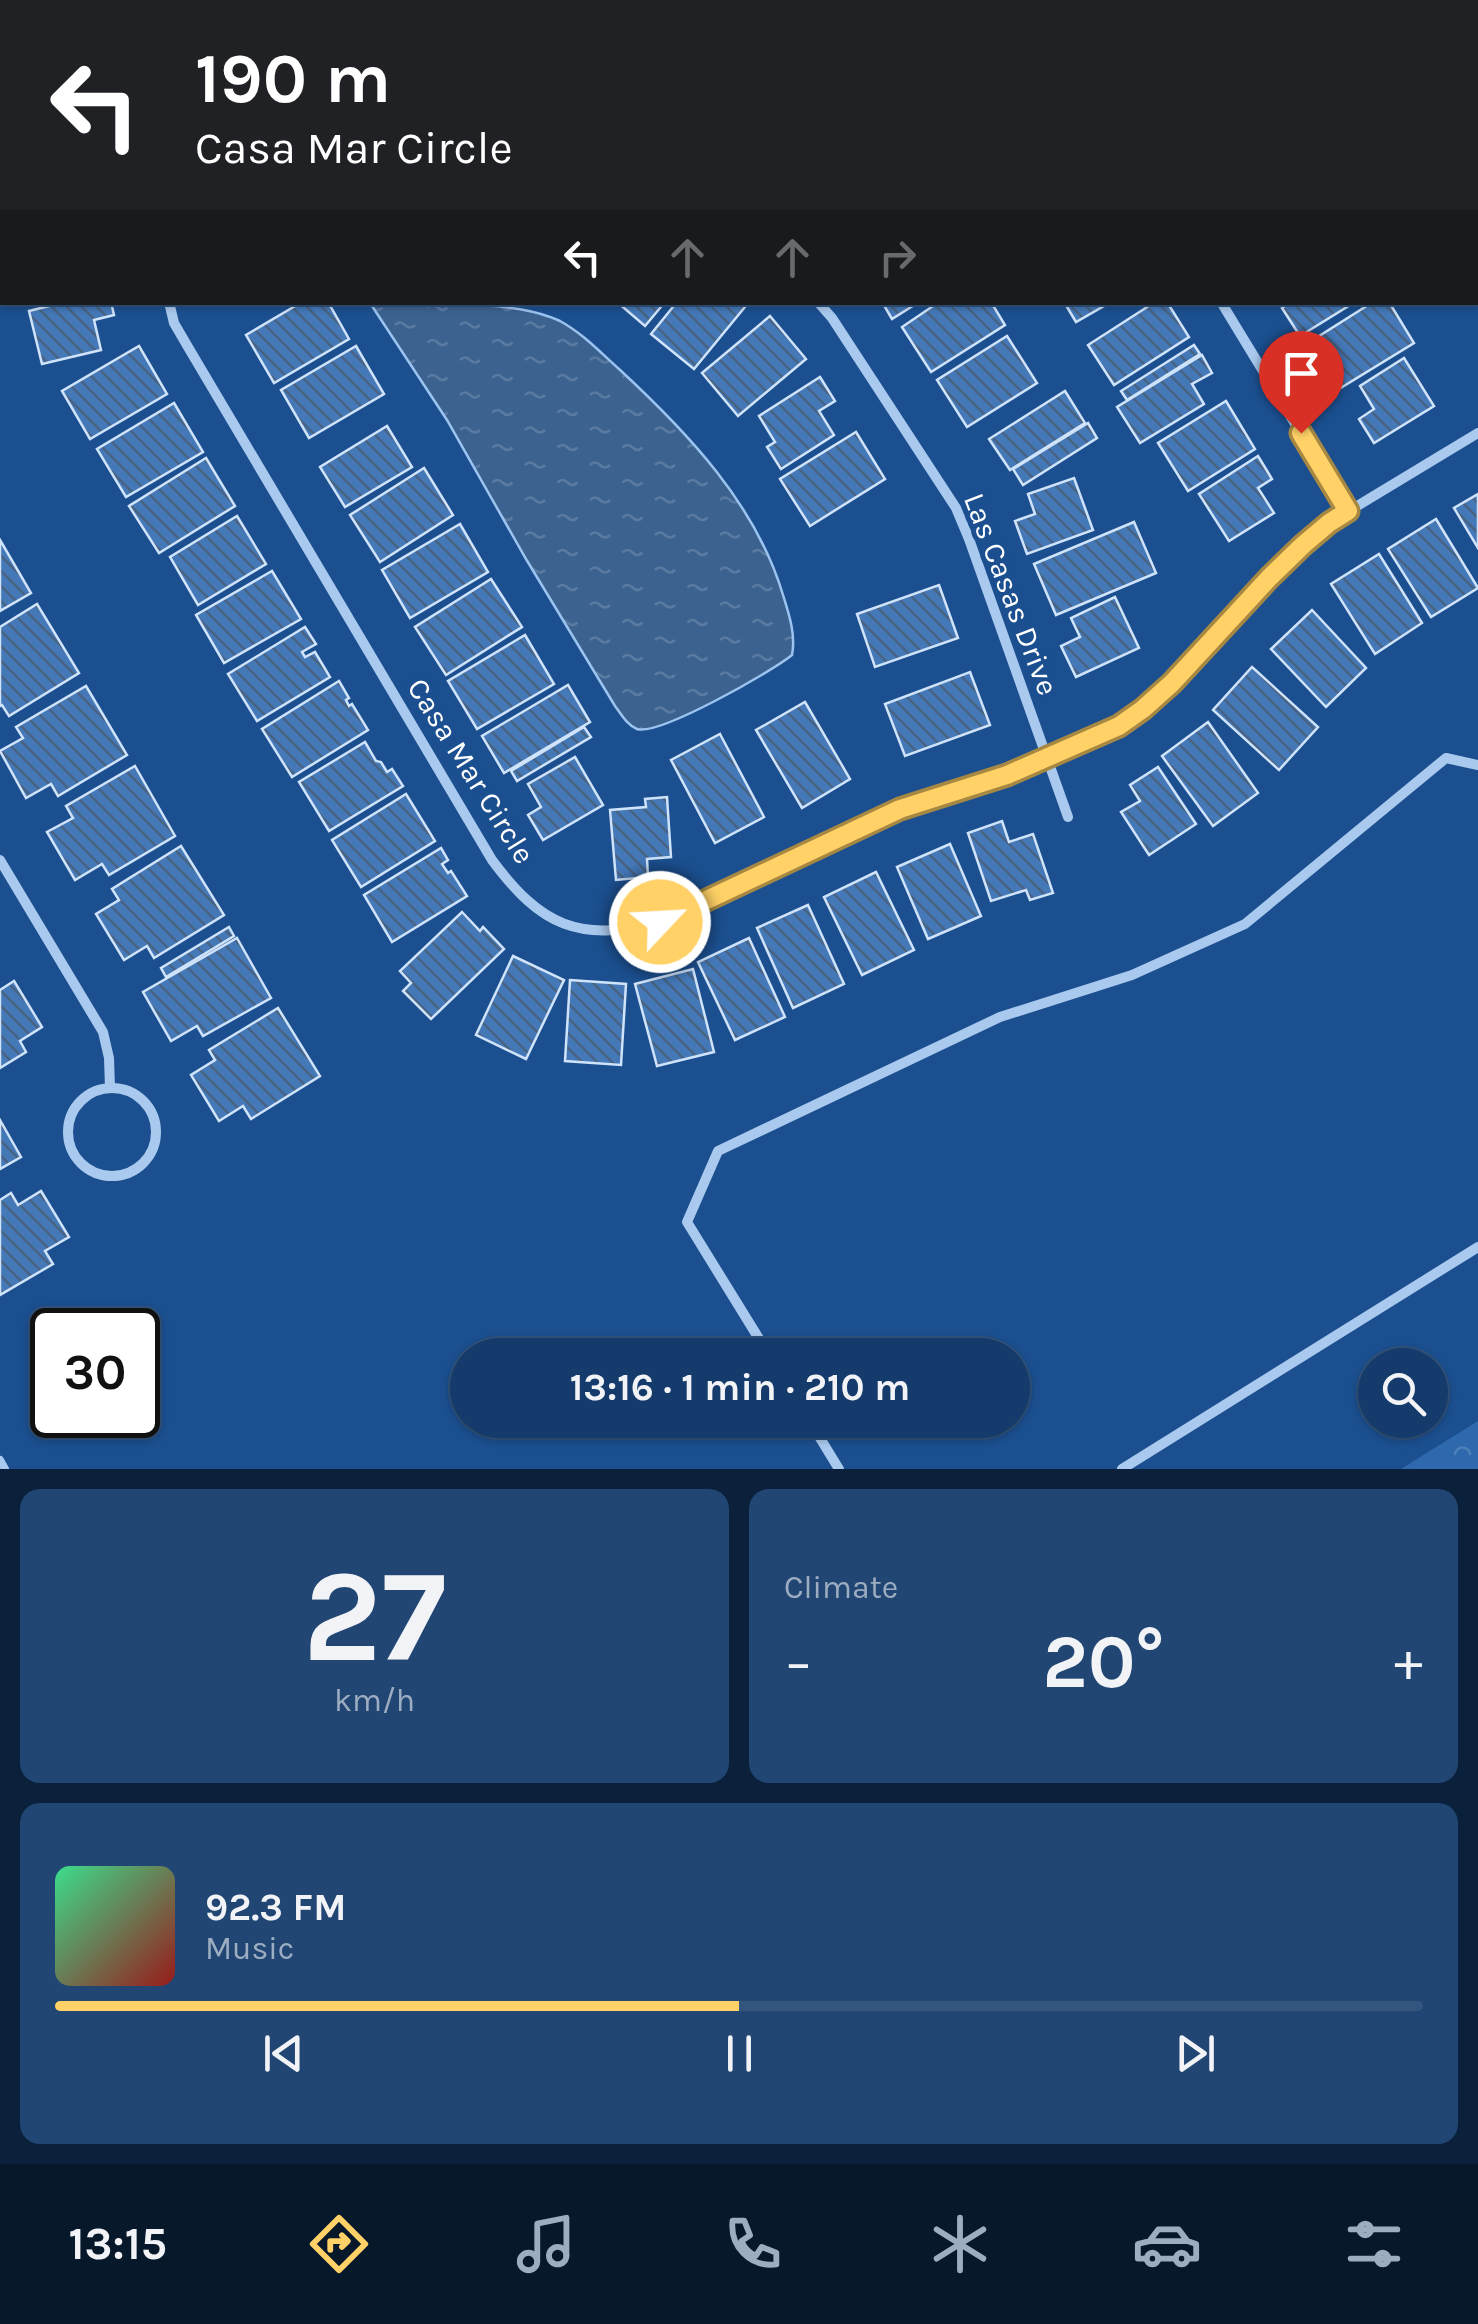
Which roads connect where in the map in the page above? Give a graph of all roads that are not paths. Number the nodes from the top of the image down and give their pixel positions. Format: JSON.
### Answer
{"nodes":[{"id":1,"x":170,"y":305,"type":"edge"},
{"id":2,"x":821,"y":305,"type":"edge"},
{"id":3,"x":1223,"y":305,"type":"edge"},
{"id":4,"x":1478,"y":433,"type":"edge"},
{"id":5,"x":1348,"y":511,"type":"junction"},
{"id":6,"x":1047,"y":758,"type":"junction"},
{"id":7,"x":1478,"y":765,"type":"edge"},
{"id":8,"x":1068,"y":816,"type":"dead end"},
{"id":9,"x":0,"y":860,"type":"edge"},
{"id":10,"x":110,"y":1088,"type":"junction"},
{"id":11,"x":1478,"y":1247,"type":"edge"},
{"id":12,"x":759,"y":1338,"type":"edge"},
{"id":13,"x":820,"y":1438,"type":"edge"},
{"id":14,"x":0,"y":1460,"type":"edge"},
{"id":15,"x":6,"y":1469,"type":"edge"},
{"id":16,"x":839,"y":1469,"type":"edge"},
{"id":17,"x":1122,"y":1469,"type":"edge"}],
"edges":[{"from":1,"to":6,"type":"street","name":"Casa Mar Circle"},
{"from":2,"to":6,"type":"street","name":"Las Casas Drive"},
{"from":3,"to":5,"type":"street"},
{"from":4,"to":5,"type":"street","name":"Casa Mar Circle"},
{"from":5,"to":6,"type":"street","name":"Casa Mar Circle"},
{"from":6,"to":8,"type":"street","name":"Las Casas Drive"},
{"from":7,"to":12,"type":"street"},
{"from":9,"to":10,"type":"street"},
{"from":10,"to":10,"type":"street"},
{"from":11,"to":17,"type":"street"},
{"from":13,"to":16,"type":"street"},
{"from":14,"to":15,"type":"lane"}]}
